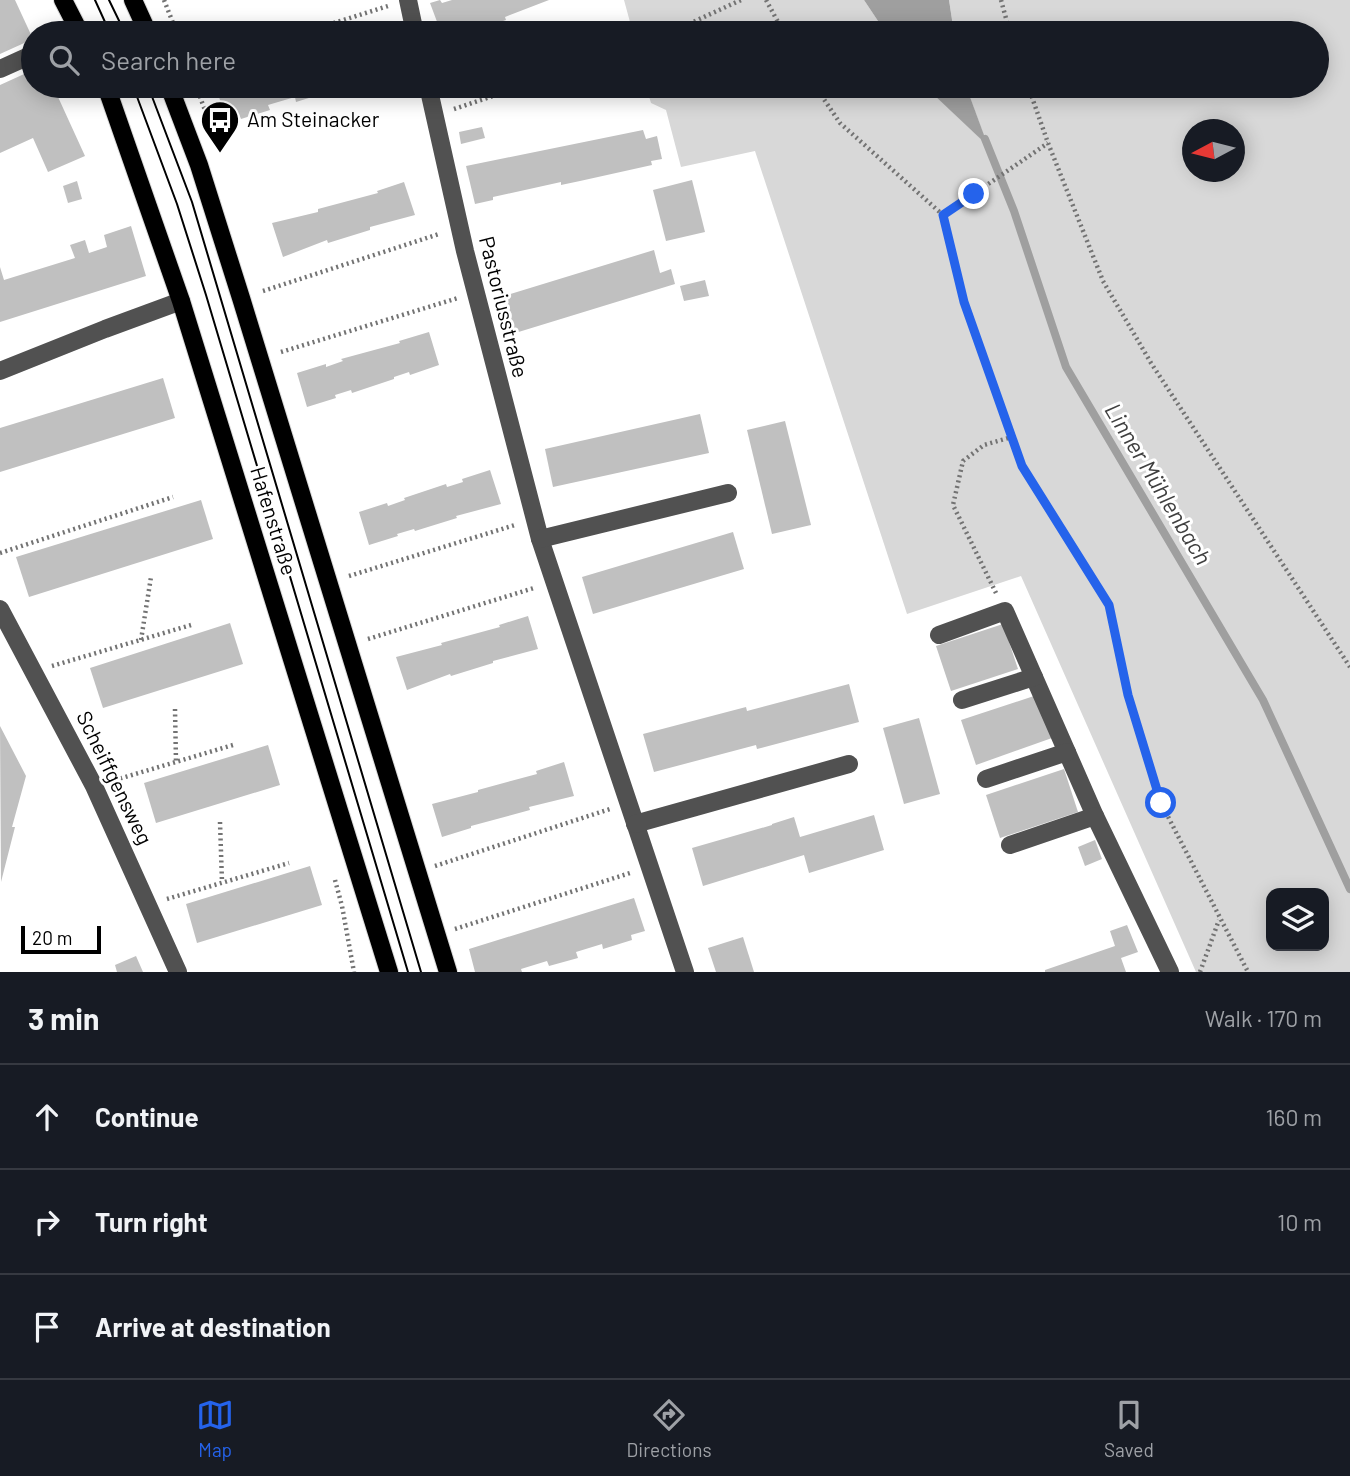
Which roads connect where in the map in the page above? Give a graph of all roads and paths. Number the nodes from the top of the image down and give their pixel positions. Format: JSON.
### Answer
{"nodes":[{"id":1,"x":63,"y":0,"type":"edge"},
{"id":2,"x":134,"y":0,"type":"edge"},
{"id":3,"x":164,"y":0,"type":"edge"},
{"id":4,"x":408,"y":0,"type":"edge"},
{"id":5,"x":741,"y":0,"type":"edge"},
{"id":6,"x":766,"y":0,"type":"edge"},
{"id":7,"x":1001,"y":0,"type":"edge"},
{"id":8,"x":74,"y":21,"type":"edge"},
{"id":9,"x":143,"y":21,"type":"edge"},
{"id":10,"x":172,"y":21,"type":"edge"},
{"id":11,"x":341,"y":21,"type":"edge"},
{"id":12,"x":412,"y":21,"type":"edge"},
{"id":13,"x":695,"y":21,"type":"edge"},
{"id":14,"x":777,"y":21,"type":"edge"},
{"id":15,"x":1007,"y":21,"type":"edge"},
{"id":16,"x":21,"y":60,"type":"edge"},
{"id":17,"x":0,"y":69,"type":"edge"},
{"id":18,"x":110,"y":98,"type":"edge"},
{"id":19,"x":173,"y":98,"type":"edge"},
{"id":20,"x":431,"y":98,"type":"edge"},
{"id":21,"x":488,"y":98,"type":"edge"},
{"id":22,"x":824,"y":98,"type":"edge"},
{"id":23,"x":1032,"y":98,"type":"edge"},
{"id":24,"x":435,"y":116,"type":"junction"},
{"id":25,"x":1048,"y":143,"type":"junction"},
{"id":26,"x":943,"y":215,"type":"junction"},
{"id":27,"x":460,"y":227,"type":"junction"},
{"id":28,"x":263,"y":291,"type":"dead end"},
{"id":29,"x":476,"y":292,"type":"junction"},
{"id":30,"x":181,"y":301,"type":"junction"},
{"id":31,"x":281,"y":352,"type":"dead end"},
{"id":32,"x":0,"y":371,"type":"edge"},
{"id":33,"x":1012,"y":437,"type":"junction"},
{"id":34,"x":728,"y":493,"type":"dead end"},
{"id":35,"x":173,"y":497,"type":"dead end"},
{"id":36,"x":534,"y":519,"type":"junction"},
{"id":37,"x":540,"y":539,"type":"junction"},
{"id":38,"x":0,"y":553,"type":"edge"},
{"id":39,"x":349,"y":577,"type":"dead end"},
{"id":40,"x":151,"y":578,"type":"dead end"},
{"id":41,"x":554,"y":582,"type":"junction"},
{"id":42,"x":0,"y":609,"type":"edge"},
{"id":43,"x":1005,"y":611,"type":"junction"},
{"id":44,"x":191,"y":625,"type":"dead end"},
{"id":45,"x":939,"y":635,"type":"dead end"},
{"id":46,"x":367,"y":639,"type":"dead end"},
{"id":47,"x":141,"y":640,"type":"junction"},
{"id":48,"x":1350,"y":667,"type":"edge"},
{"id":49,"x":35,"y":671,"type":"junction"},
{"id":50,"x":1034,"y":677,"type":"junction"},
{"id":51,"x":962,"y":700,"type":"dead end"},
{"id":52,"x":174,"y":709,"type":"dead end"},
{"id":53,"x":233,"y":745,"type":"dead end"},
{"id":54,"x":1067,"y":752,"type":"junction"},
{"id":55,"x":176,"y":762,"type":"junction"},
{"id":56,"x":849,"y":764,"type":"dead end"},
{"id":57,"x":986,"y":779,"type":"dead end"},
{"id":58,"x":94,"y":786,"type":"junction"},
{"id":59,"x":628,"y":803,"type":"junction"},
{"id":60,"x":1095,"y":816,"type":"junction"},
{"id":61,"x":220,"y":822,"type":"dead end"},
{"id":62,"x":635,"y":824,"type":"junction"},
{"id":63,"x":1010,"y":845,"type":"dead end"},
{"id":64,"x":289,"y":863,"type":"dead end"},
{"id":65,"x":649,"y":866,"type":"junction"},
{"id":66,"x":434,"y":867,"type":"dead end"},
{"id":67,"x":222,"y":882,"type":"junction"},
{"id":68,"x":149,"y":905,"type":"junction"},
{"id":69,"x":1220,"y":920,"type":"junction"},
{"id":70,"x":454,"y":930,"type":"dead end"},
{"id":71,"x":178,"y":972,"type":"edge"},
{"id":72,"x":389,"y":972,"type":"edge"},
{"id":73,"x":448,"y":972,"type":"edge"},
{"id":74,"x":685,"y":972,"type":"edge"},
{"id":75,"x":1170,"y":972,"type":"edge"},
{"id":76,"x":1200,"y":972,"type":"edge"},
{"id":77,"x":1248,"y":972,"type":"edge"}],
"edges":[{"from":1,"to":8,"type":"main road"},
{"from":2,"to":9,"type":"main road"},
{"from":3,"to":10,"type":"path"},
{"from":4,"to":11,"type":"path"},
{"from":4,"to":12,"type":"street"},
{"from":5,"to":13,"type":"path"},
{"from":6,"to":14,"type":"path"},
{"from":7,"to":15,"type":"path"},
{"from":16,"to":17,"type":"street"},
{"from":18,"to":30,"type":"main road","name":"Hafenstraße"},
{"from":19,"to":73,"type":"main road","name":"Hafenstraße"},
{"from":20,"to":24,"type":"street","name":"Pastoriusstraße"},
{"from":21,"to":24,"type":"path"},
{"from":22,"to":26,"type":"path"},
{"from":23,"to":25,"type":"path"},
{"from":24,"to":27,"type":"street","name":"Pastoriusstraße"},
{"from":25,"to":26,"type":"path"},
{"from":25,"to":48,"type":"path"},
{"from":26,"to":33,"type":"path"},
{"from":27,"to":28,"type":"path"},
{"from":27,"to":29,"type":"street","name":"Pastoriusstraße"},
{"from":29,"to":31,"type":"path"},
{"from":29,"to":36,"type":"street","name":"Pastoriusstraße"},
{"from":30,"to":32,"type":"street"},
{"from":30,"to":72,"type":"main road","name":"Hafenstraße"},
{"from":33,"to":43,"type":"path"},
{"from":33,"to":69,"type":"path"},
{"from":34,"to":37,"type":"street"},
{"from":35,"to":38,"type":"path"},
{"from":36,"to":37,"type":"street","name":"Pastoriusstraße"},
{"from":36,"to":39,"type":"path"},
{"from":37,"to":41,"type":"street","name":"Pastoriusstraße"},
{"from":40,"to":47,"type":"path"},
{"from":41,"to":46,"type":"path"},
{"from":41,"to":59,"type":"street","name":"Pastoriusstraße"},
{"from":42,"to":49,"type":"street","name":"Scheiffgensweg"},
{"from":43,"to":45,"type":"street"},
{"from":43,"to":50,"type":"street"},
{"from":44,"to":47,"type":"path"},
{"from":47,"to":49,"type":"path"},
{"from":49,"to":58,"type":"street","name":"Scheiffgensweg"},
{"from":50,"to":51,"type":"street"},
{"from":50,"to":54,"type":"street"},
{"from":52,"to":55,"type":"path"},
{"from":53,"to":55,"type":"path"},
{"from":54,"to":57,"type":"street"},
{"from":54,"to":60,"type":"street"},
{"from":55,"to":58,"type":"path"},
{"from":56,"to":62,"type":"street"},
{"from":58,"to":68,"type":"street","name":"Scheiffgensweg"},
{"from":59,"to":62,"type":"street","name":"Pastoriusstraße"},
{"from":59,"to":66,"type":"path"},
{"from":60,"to":63,"type":"street"},
{"from":60,"to":75,"type":"street"},
{"from":61,"to":67,"type":"path"},
{"from":62,"to":65,"type":"street","name":"Pastoriusstraße"},
{"from":64,"to":67,"type":"path"},
{"from":65,"to":70,"type":"path"},
{"from":65,"to":74,"type":"street","name":"Pastoriusstraße"},
{"from":67,"to":68,"type":"path"},
{"from":68,"to":71,"type":"street","name":"Scheiffgensweg"},
{"from":69,"to":76,"type":"path"},
{"from":69,"to":77,"type":"path"}]}
